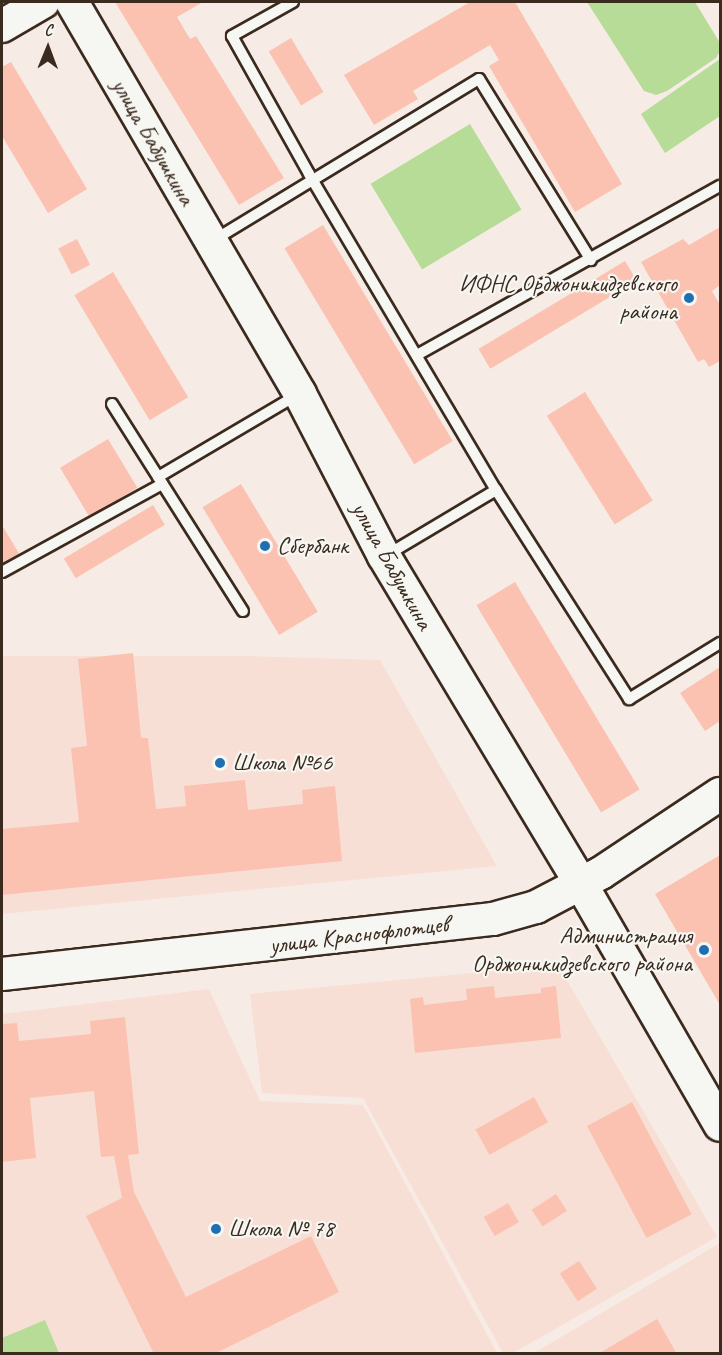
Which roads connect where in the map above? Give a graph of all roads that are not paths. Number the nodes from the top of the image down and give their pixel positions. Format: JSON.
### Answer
{"nodes":[{"id":1,"x":43,"y":2,"type":"edge"},
{"id":2,"x":72,"y":2,"type":"edge"},
{"id":3,"x":293,"y":2,"type":"edge"},
{"id":4,"x":2,"y":26,"type":"edge"},
{"id":5,"x":313,"y":180,"type":"junction"},
{"id":6,"x":720,"y":186,"type":"edge"},
{"id":7,"x":211,"y":241,"type":"junction"},
{"id":8,"x":591,"y":260,"type":"junction"},
{"id":9,"x":417,"y":355,"type":"junction"},
{"id":10,"x":300,"y":394,"type":"junction"},
{"id":11,"x":112,"y":404,"type":"dead end"},
{"id":12,"x":160,"y":481,"type":"junction"},
{"id":13,"x":496,"y":490,"type":"junction"},
{"id":14,"x":384,"y":556,"type":"junction"},
{"id":15,"x":2,"y":572,"type":"edge"},
{"id":16,"x":243,"y":611,"type":"dead end"},
{"id":17,"x":720,"y":643,"type":"edge"},
{"id":18,"x":720,"y":794,"type":"edge"},
{"id":19,"x":581,"y":884,"type":"junction"},
{"id":20,"x":2,"y":974,"type":"edge"},
{"id":21,"x":720,"y":1125,"type":"edge"}],
"edges":[{"from":1,"to":4,"type":"street"},
{"from":2,"to":7,"type":"street","name":"улица Бабушкина"},
{"from":3,"to":5,"type":"lane"},
{"from":5,"to":7,"type":"lane"},
{"from":5,"to":8,"type":"lane"},
{"from":5,"to":9,"type":"lane"},
{"from":6,"to":8,"type":"lane"},
{"from":7,"to":10,"type":"street","name":"улица Бабушкина"},
{"from":8,"to":9,"type":"lane"},
{"from":9,"to":13,"type":"lane"},
{"from":10,"to":12,"type":"lane"},
{"from":10,"to":14,"type":"street","name":"улица Бабушкина"},
{"from":11,"to":12,"type":"lane"},
{"from":12,"to":15,"type":"lane"},
{"from":12,"to":16,"type":"lane"},
{"from":13,"to":14,"type":"lane"},
{"from":13,"to":17,"type":"lane"},
{"from":14,"to":19,"type":"street","name":"улица Бабушкина"},
{"from":18,"to":19,"type":"street","name":"улица Краснофлотцев"},
{"from":19,"to":20,"type":"street","name":"улица Краснофлотцев"},
{"from":19,"to":21,"type":"street","name":"улица Бабушкина"}]}
